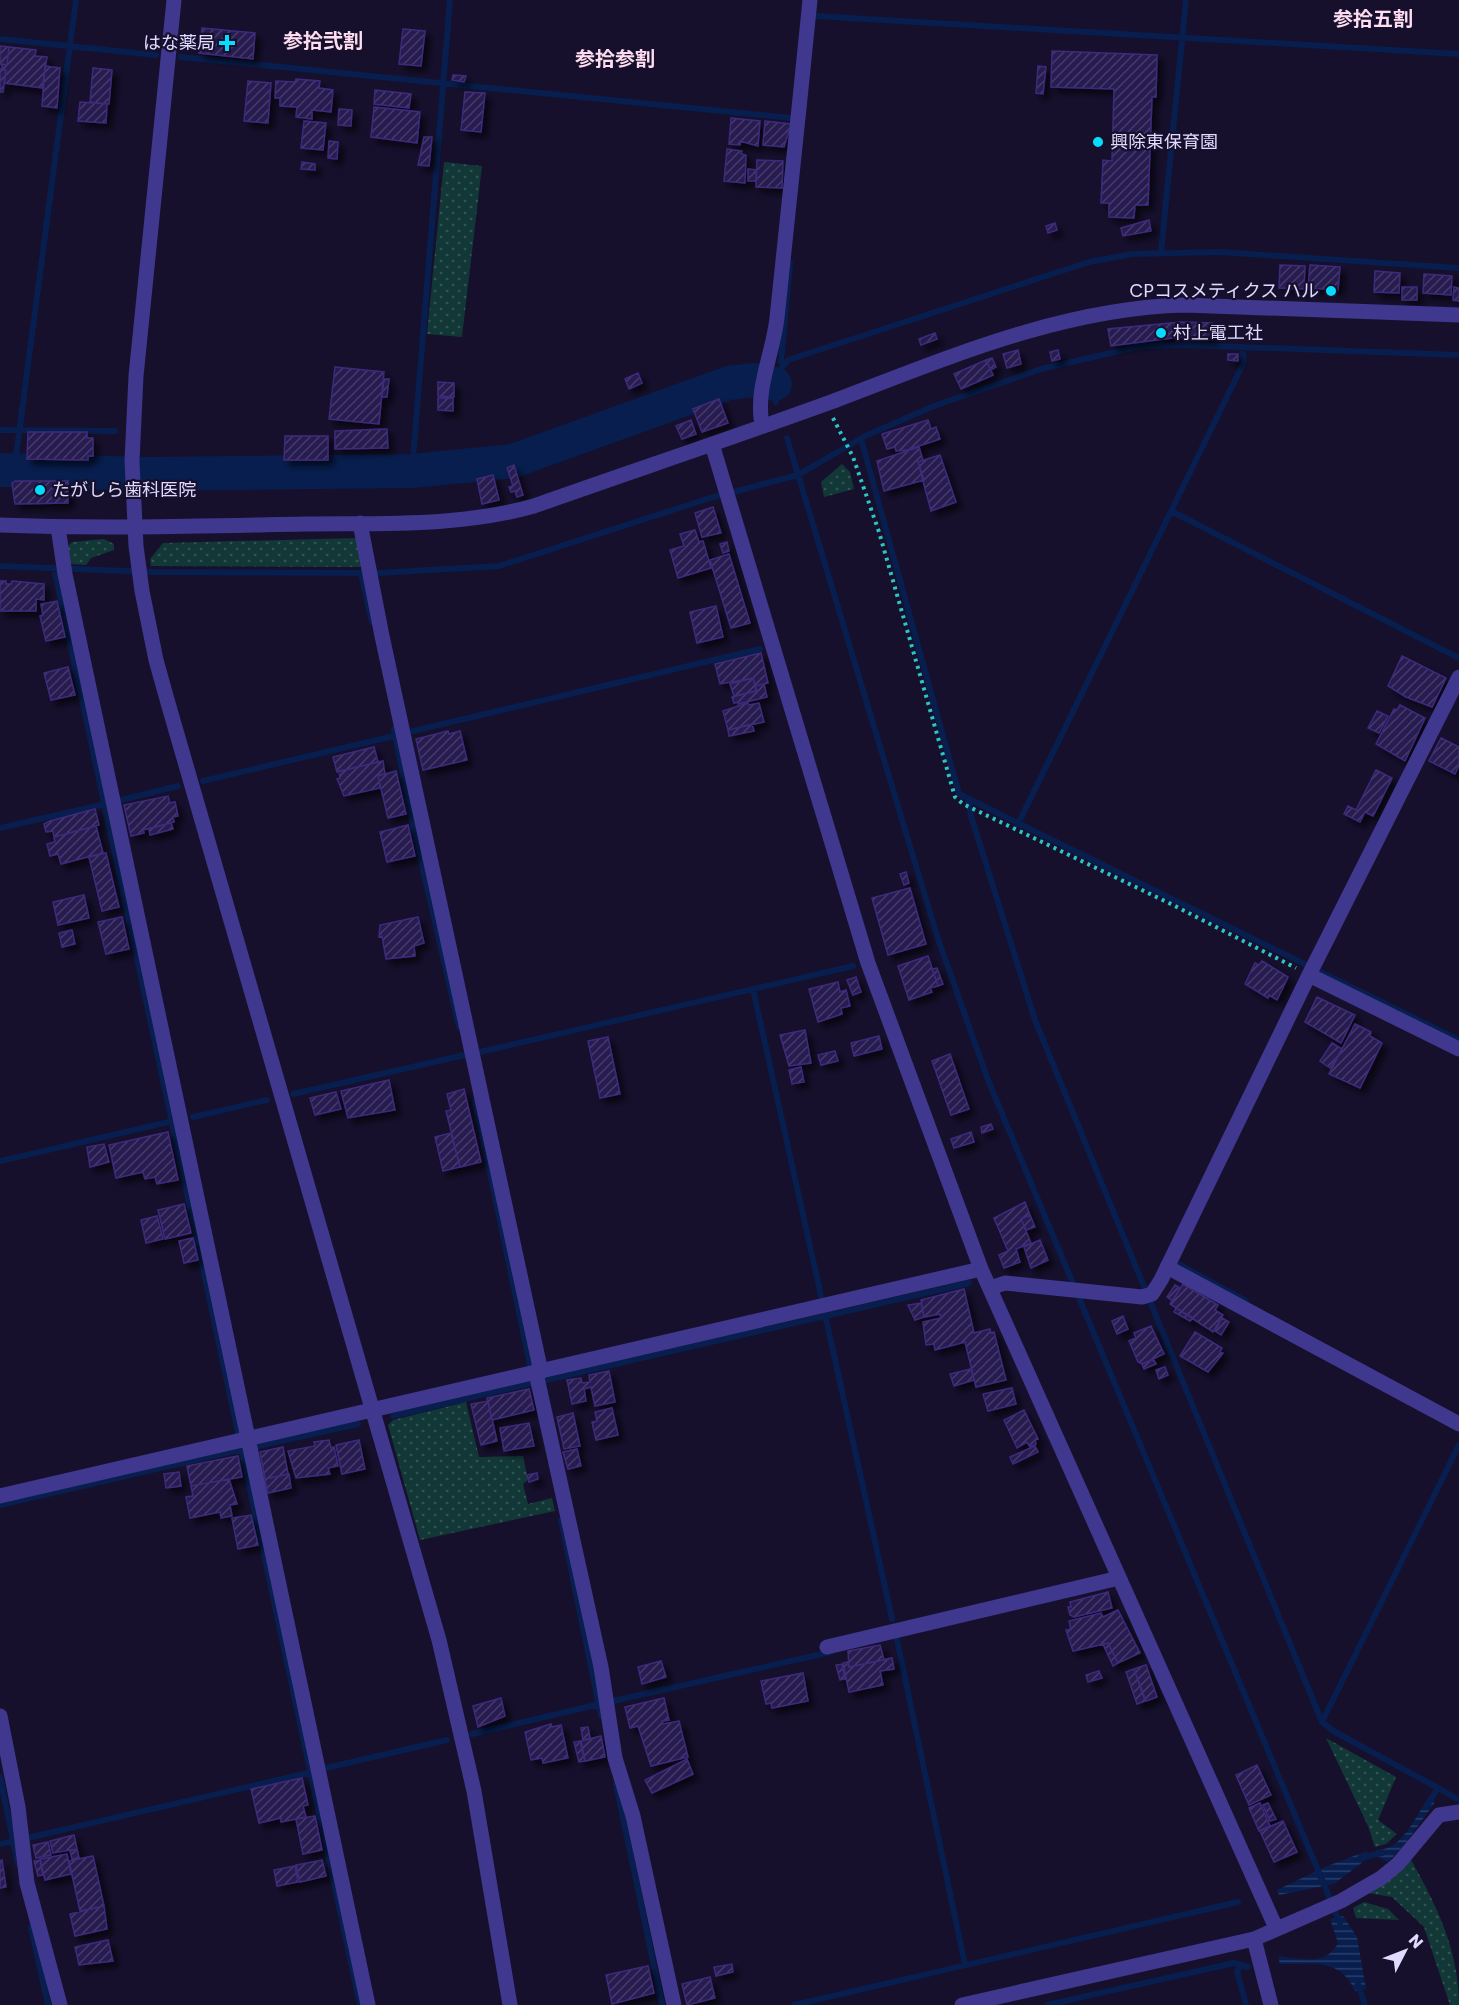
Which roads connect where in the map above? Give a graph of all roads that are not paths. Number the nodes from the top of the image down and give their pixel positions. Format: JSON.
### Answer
{"nodes":[{"id":1,"x":174,"y":0,"type":"edge"},
{"id":2,"x":810,"y":0,"type":"edge"},
{"id":3,"x":1459,"y":315,"type":"edge"},
{"id":4,"x":762,"y":425,"type":"junction"},
{"id":5,"x":712,"y":444,"type":"junction"},
{"id":6,"x":360,"y":523,"type":"junction"},
{"id":7,"x":0,"y":525,"type":"edge"},
{"id":8,"x":58,"y":527,"type":"junction"},
{"id":9,"x":135,"y":528,"type":"junction"},
{"id":10,"x":1459,"y":677,"type":"edge"},
{"id":11,"x":1311,"y":971,"type":"junction"},
{"id":12,"x":1459,"y":1049,"type":"edge"},
{"id":13,"x":1167,"y":1267,"type":"junction"},
{"id":14,"x":981,"y":1269,"type":"junction"},
{"id":15,"x":990,"y":1288,"type":"junction"},
{"id":16,"x":538,"y":1373,"type":"junction"},
{"id":17,"x":372,"y":1410,"type":"junction"},
{"id":18,"x":1459,"y":1424,"type":"edge"},
{"id":19,"x":249,"y":1439,"type":"junction"},
{"id":20,"x":0,"y":1496,"type":"edge"},
{"id":21,"x":1119,"y":1578,"type":"junction"},
{"id":22,"x":827,"y":1647,"type":"dead end"},
{"id":23,"x":0,"y":1716,"type":"edge"},
{"id":24,"x":1459,"y":1812,"type":"edge"},
{"id":25,"x":1276,"y":1928,"type":"junction"},
{"id":26,"x":1254,"y":1939,"type":"junction"},
{"id":27,"x":60,"y":2005,"type":"edge"},
{"id":28,"x":368,"y":2005,"type":"edge"},
{"id":29,"x":510,"y":2005,"type":"edge"},
{"id":30,"x":674,"y":2005,"type":"edge"},
{"id":31,"x":962,"y":2005,"type":"edge"},
{"id":32,"x":1271,"y":2005,"type":"edge"}],
"edges":[{"from":1,"to":9,"type":"street"},
{"from":2,"to":4,"type":"street"},
{"from":3,"to":4,"type":"street"},
{"from":4,"to":5,"type":"street"},
{"from":5,"to":6,"type":"street"},
{"from":5,"to":14,"type":"street"},
{"from":6,"to":9,"type":"street"},
{"from":6,"to":16,"type":"street"},
{"from":7,"to":8,"type":"street"},
{"from":8,"to":9,"type":"street"},
{"from":8,"to":19,"type":"street"},
{"from":9,"to":17,"type":"street"},
{"from":10,"to":11,"type":"street"},
{"from":11,"to":12,"type":"street"},
{"from":11,"to":13,"type":"street"},
{"from":13,"to":15,"type":"street"},
{"from":13,"to":18,"type":"street"},
{"from":14,"to":15,"type":"street"},
{"from":14,"to":16,"type":"street"},
{"from":15,"to":21,"type":"street"},
{"from":16,"to":17,"type":"street"},
{"from":16,"to":30,"type":"street"},
{"from":17,"to":19,"type":"street"},
{"from":17,"to":29,"type":"street"},
{"from":19,"to":20,"type":"street"},
{"from":19,"to":28,"type":"street"},
{"from":21,"to":22,"type":"street"},
{"from":21,"to":25,"type":"street"},
{"from":23,"to":27,"type":"street"},
{"from":24,"to":25,"type":"street"},
{"from":25,"to":26,"type":"street"},
{"from":26,"to":31,"type":"street"},
{"from":26,"to":32,"type":"street"}]}
